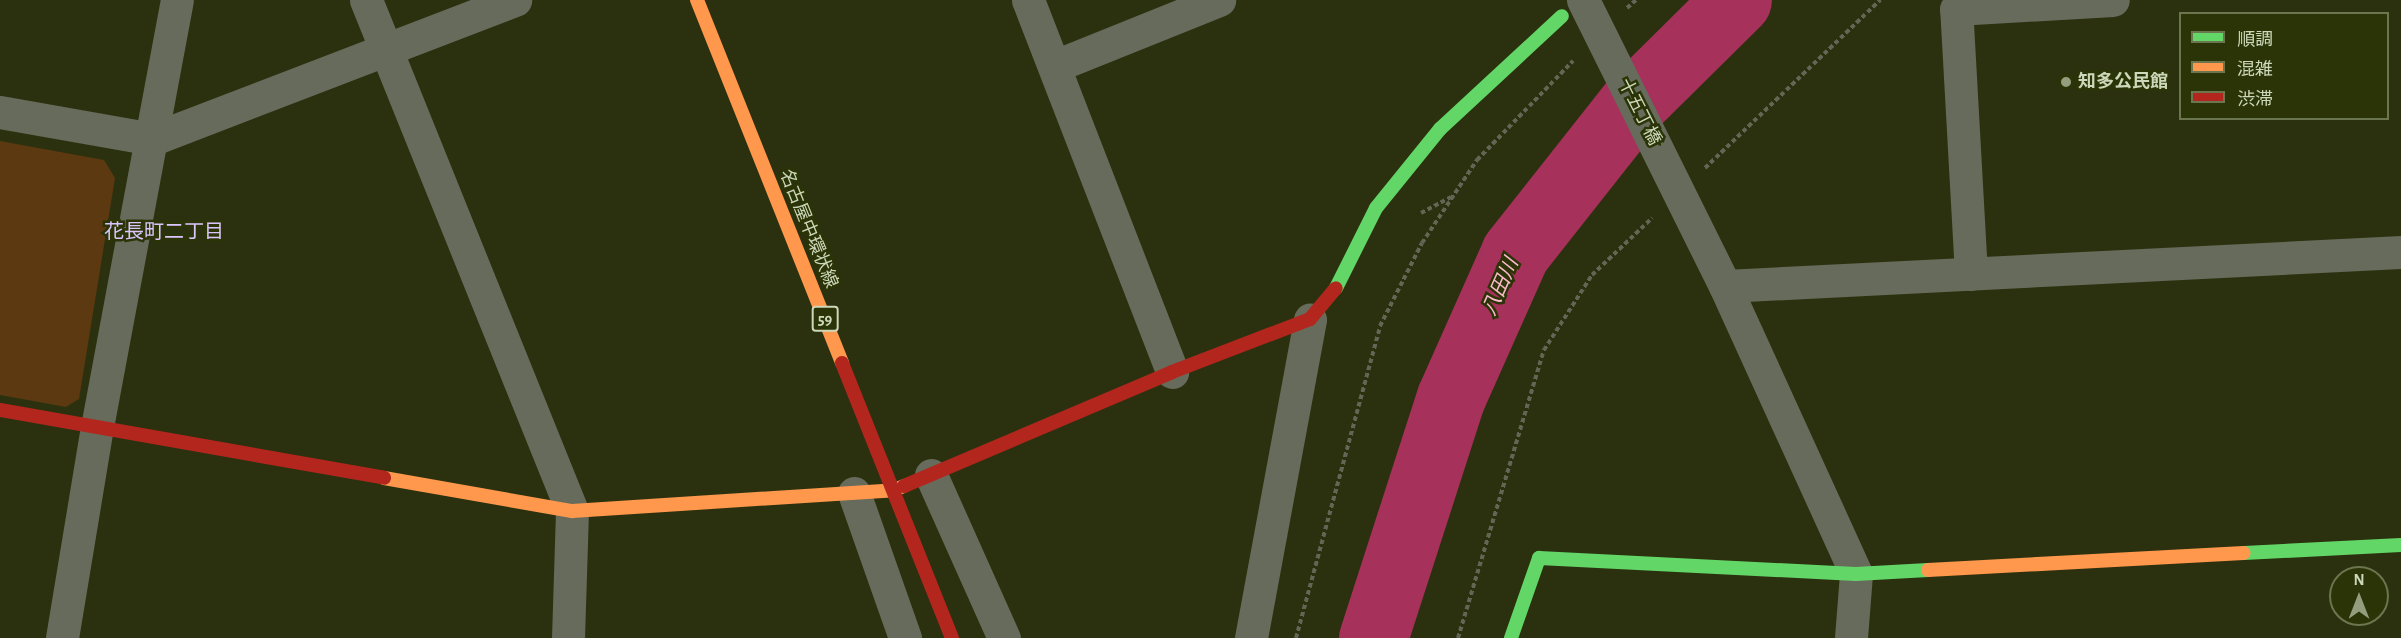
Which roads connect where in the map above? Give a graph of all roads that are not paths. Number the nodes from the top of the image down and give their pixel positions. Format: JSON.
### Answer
{"nodes":[{"id":1,"x":177,"y":0,"type":"edge"},
{"id":2,"x":366,"y":0,"type":"edge"},
{"id":3,"x":515,"y":0,"type":"edge"},
{"id":4,"x":698,"y":0,"type":"edge"},
{"id":5,"x":1028,"y":0,"type":"edge"},
{"id":6,"x":1219,"y":0,"type":"edge"},
{"id":7,"x":2113,"y":0,"type":"edge"},
{"id":8,"x":1572,"y":8,"type":"edge"},
{"id":9,"x":388,"y":52,"type":"junction"},
{"id":10,"x":1055,"y":66,"type":"junction"},
{"id":11,"x":0,"y":112,"type":"edge"},
{"id":12,"x":153,"y":139,"type":"junction"},
{"id":13,"x":2401,"y":252,"type":"edge"},
{"id":14,"x":1971,"y":274,"type":"junction"},
{"id":15,"x":1725,"y":286,"type":"junction"},
{"id":16,"x":1311,"y":320,"type":"junction"},
{"id":17,"x":1172,"y":372,"type":"junction"},
{"id":18,"x":0,"y":410,"type":"edge"},
{"id":19,"x":97,"y":427,"type":"junction"},
{"id":20,"x":931,"y":475,"type":"junction"},
{"id":21,"x":894,"y":490,"type":"junction"},
{"id":22,"x":854,"y":493,"type":"junction"},
{"id":23,"x":572,"y":511,"type":"junction"},
{"id":24,"x":2401,"y":545,"type":"edge"},
{"id":25,"x":1856,"y":574,"type":"junction"},
{"id":26,"x":62,"y":638,"type":"edge"},
{"id":27,"x":568,"y":638,"type":"edge"},
{"id":28,"x":905,"y":638,"type":"edge"},
{"id":29,"x":952,"y":638,"type":"edge"},
{"id":30,"x":1004,"y":638,"type":"edge"},
{"id":31,"x":1251,"y":638,"type":"edge"},
{"id":32,"x":1511,"y":638,"type":"edge"},
{"id":33,"x":1851,"y":638,"type":"edge"}],
"edges":[{"from":1,"to":12,"type":"street"},
{"from":2,"to":9,"type":"street"},
{"from":3,"to":9,"type":"street"},
{"from":4,"to":21,"type":"street","name":"名古屋中環状線","number":"59"},
{"from":5,"to":10,"type":"street"},
{"from":6,"to":10,"type":"street"},
{"from":7,"to":14,"type":"street"},
{"from":8,"to":15,"type":"street","name":"十五丁橋"},
{"from":8,"to":16,"type":"street"},
{"from":9,"to":12,"type":"street"},
{"from":9,"to":23,"type":"street"},
{"from":10,"to":17,"type":"street"},
{"from":11,"to":12,"type":"street"},
{"from":12,"to":19,"type":"street"},
{"from":13,"to":14,"type":"street"},
{"from":14,"to":15,"type":"street"},
{"from":15,"to":25,"type":"street","name":"十五丁橋"},
{"from":16,"to":17,"type":"street"},
{"from":16,"to":31,"type":"street"},
{"from":17,"to":20,"type":"street"},
{"from":18,"to":19,"type":"street"},
{"from":19,"to":23,"type":"street"},
{"from":19,"to":26,"type":"street"},
{"from":20,"to":21,"type":"street"},
{"from":20,"to":30,"type":"street"},
{"from":21,"to":22,"type":"street"},
{"from":21,"to":29,"type":"street","name":"名古屋中環状線","number":"59"},
{"from":22,"to":23,"type":"street"},
{"from":22,"to":28,"type":"street"},
{"from":23,"to":27,"type":"street"},
{"from":24,"to":25,"type":"street"},
{"from":25,"to":32,"type":"street"},
{"from":25,"to":33,"type":"street"}]}
